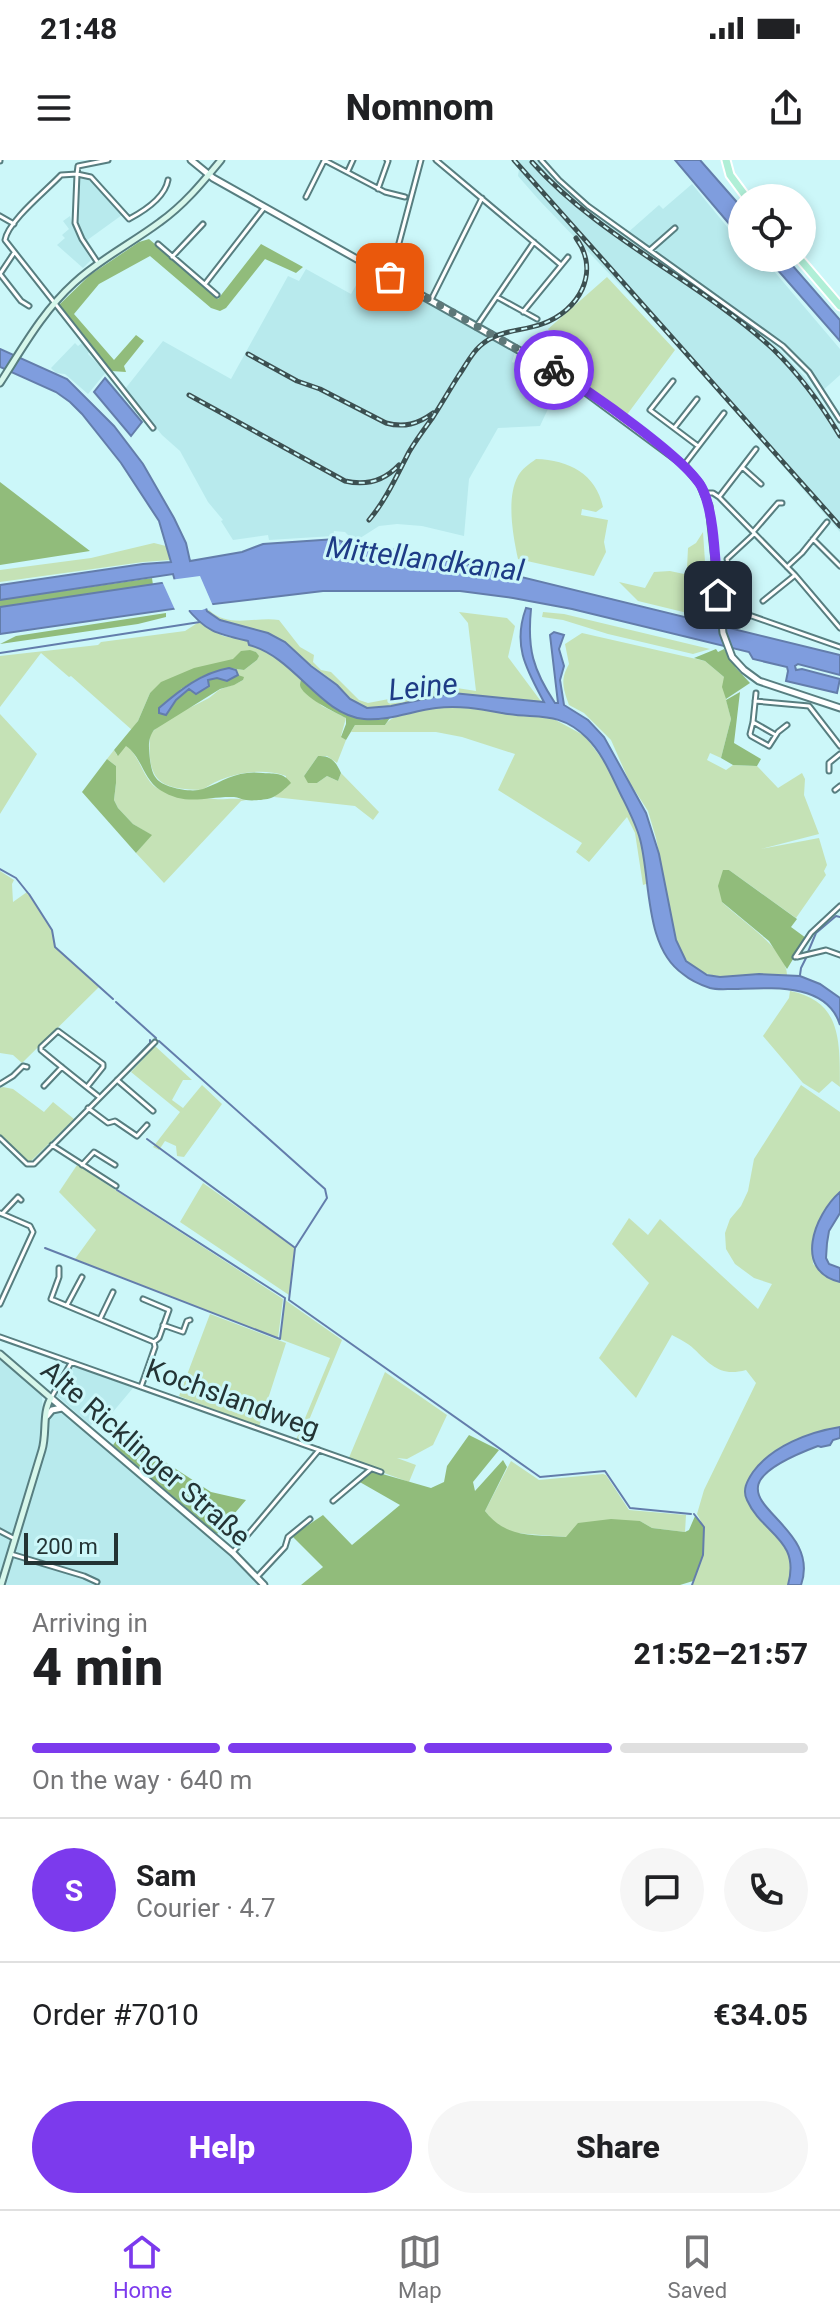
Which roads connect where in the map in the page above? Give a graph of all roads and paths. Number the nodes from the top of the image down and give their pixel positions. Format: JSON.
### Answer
{"nodes":[{"id":1,"x":74,"y":160,"type":"edge"},
{"id":2,"x":108,"y":160,"type":"edge"},
{"id":3,"x":191,"y":160,"type":"edge"},
{"id":4,"x":221,"y":160,"type":"edge"},
{"id":5,"x":324,"y":160,"type":"edge"},
{"id":6,"x":353,"y":160,"type":"edge"},
{"id":7,"x":387,"y":160,"type":"edge"},
{"id":8,"x":421,"y":160,"type":"edge"},
{"id":9,"x":436,"y":160,"type":"edge"},
{"id":10,"x":541,"y":160,"type":"edge"},
{"id":11,"x":726,"y":160,"type":"edge"},
{"id":12,"x":78,"y":166,"type":"junction"},
{"id":13,"x":348,"y":172,"type":"junction"},
{"id":14,"x":77,"y":174,"type":"junction"},
{"id":15,"x":209,"y":175,"type":"junction"},
{"id":16,"x":168,"y":180,"type":"dead end"},
{"id":17,"x":737,"y":184,"type":"edge"},
{"id":18,"x":378,"y":189,"type":"junction"},
{"id":19,"x":306,"y":197,"type":"dead end"},
{"id":20,"x":405,"y":197,"type":"dead end"},
{"id":21,"x":482,"y":198,"type":"junction"},
{"id":22,"x":265,"y":207,"type":"junction"},
{"id":23,"x":0,"y":216,"type":"edge"},
{"id":24,"x":14,"y":224,"type":"junction"},
{"id":25,"x":203,"y":224,"type":"dead end"},
{"id":26,"x":675,"y":228,"type":"dead end"},
{"id":27,"x":534,"y":242,"type":"junction"},
{"id":28,"x":158,"y":244,"type":"dead end"},
{"id":29,"x":650,"y":250,"type":"junction"},
{"id":30,"x":14,"y":253,"type":"junction"},
{"id":31,"x":172,"y":257,"type":"junction"},
{"id":32,"x":568,"y":257,"type":"dead end"},
{"id":33,"x":98,"y":263,"type":"junction"},
{"id":34,"x":561,"y":265,"type":"junction"},
{"id":35,"x":811,"y":272,"type":"edge"},
{"id":36,"x":390,"y":277,"type":"junction"},
{"id":37,"x":205,"y":284,"type":"junction"},
{"id":38,"x":217,"y":295,"type":"dead end"},
{"id":39,"x":497,"y":297,"type":"junction"},
{"id":40,"x":431,"y":300,"type":"junction"},
{"id":41,"x":55,"y":303,"type":"junction"},
{"id":42,"x":29,"y":306,"type":"dead end"},
{"id":43,"x":840,"y":306,"type":"edge"},
{"id":44,"x":523,"y":312,"type":"junction"},
{"id":45,"x":537,"y":319,"type":"dead end"},
{"id":46,"x":476,"y":327,"type":"junction"},
{"id":47,"x":673,"y":381,"type":"dead end"},
{"id":48,"x":0,"y":383,"type":"edge"},
{"id":49,"x":697,"y":399,"type":"dead end"},
{"id":50,"x":724,"y":413,"type":"dead end"},
{"id":51,"x":840,"y":420,"type":"edge"},
{"id":52,"x":675,"y":427,"type":"junction"},
{"id":53,"x":153,"y":428,"type":"dead end"},
{"id":54,"x":698,"y":446,"type":"junction"},
{"id":55,"x":756,"y":449,"type":"dead end"},
{"id":56,"x":684,"y":465,"type":"junction"},
{"id":57,"x":742,"y":467,"type":"junction"},
{"id":58,"x":761,"y":484,"type":"dead end"},
{"id":59,"x":705,"y":493,"type":"junction"},
{"id":60,"x":719,"y":497,"type":"junction"},
{"id":61,"x":782,"y":503,"type":"dead end"},
{"id":62,"x":827,"y":522,"type":"dead end"},
{"id":63,"x":753,"y":532,"type":"junction"},
{"id":64,"x":813,"y":539,"type":"junction"},
{"id":65,"x":840,"y":566,"type":"edge"},
{"id":66,"x":787,"y":567,"type":"junction"},
{"id":67,"x":795,"y":575,"type":"junction"},
{"id":68,"x":731,"y":577,"type":"dead end"},
{"id":69,"x":763,"y":601,"type":"dead end"},
{"id":70,"x":720,"y":609,"type":"junction"},
{"id":71,"x":840,"y":628,"type":"edge"},
{"id":72,"x":840,"y":647,"type":"edge"},
{"id":73,"x":756,"y":693,"type":"dead end"},
{"id":74,"x":755,"y":701,"type":"junction"},
{"id":75,"x":840,"y":708,"type":"edge"},
{"id":76,"x":753,"y":722,"type":"junction"},
{"id":77,"x":787,"y":725,"type":"dead end"},
{"id":78,"x":776,"y":735,"type":"junction"},
{"id":79,"x":840,"y":746,"type":"edge"},
{"id":80,"x":840,"y":754,"type":"edge"},
{"id":81,"x":829,"y":771,"type":"dead end"},
{"id":82,"x":840,"y":786,"type":"edge"},
{"id":83,"x":835,"y":790,"type":"dead end"},
{"id":84,"x":840,"y":906,"type":"edge"},
{"id":85,"x":840,"y":955,"type":"edge"},
{"id":86,"x":155,"y":1042,"type":"dead end"},
{"id":87,"x":27,"y":1067,"type":"dead end"},
{"id":88,"x":62,"y":1067,"type":"junction"},
{"id":89,"x":117,"y":1080,"type":"junction"},
{"id":90,"x":0,"y":1084,"type":"edge"},
{"id":91,"x":44,"y":1086,"type":"dead end"},
{"id":92,"x":87,"y":1087,"type":"junction"},
{"id":93,"x":100,"y":1097,"type":"junction"},
{"id":94,"x":88,"y":1108,"type":"junction"},
{"id":95,"x":153,"y":1111,"type":"dead end"},
{"id":96,"x":147,"y":1125,"type":"dead end"},
{"id":97,"x":0,"y":1138,"type":"edge"},
{"id":98,"x":52,"y":1145,"type":"junction"},
{"id":99,"x":82,"y":1165,"type":"junction"},
{"id":100,"x":115,"y":1165,"type":"dead end"},
{"id":101,"x":116,"y":1186,"type":"dead end"},
{"id":102,"x":21,"y":1200,"type":"dead end"},
{"id":103,"x":1,"y":1213,"type":"edge"},
{"id":104,"x":59,"y":1268,"type":"dead end"},
{"id":105,"x":82,"y":1277,"type":"dead end"},
{"id":106,"x":113,"y":1292,"type":"dead end"},
{"id":107,"x":143,"y":1299,"type":"dead end"},
{"id":108,"x":0,"y":1304,"type":"edge"},
{"id":109,"x":67,"y":1305,"type":"junction"},
{"id":110,"x":100,"y":1319,"type":"junction"},
{"id":111,"x":190,"y":1320,"type":"dead end"},
{"id":112,"x":163,"y":1325,"type":"junction"},
{"id":113,"x":183,"y":1332,"type":"junction"},
{"id":114,"x":0,"y":1337,"type":"edge"},
{"id":115,"x":179,"y":1340,"type":"dead end"},
{"id":116,"x":154,"y":1342,"type":"junction"},
{"id":117,"x":0,"y":1354,"type":"edge"},
{"id":118,"x":72,"y":1362,"type":"junction"},
{"id":119,"x":141,"y":1387,"type":"junction"},
{"id":120,"x":51,"y":1398,"type":"junction"},
{"id":121,"x":63,"y":1408,"type":"junction"},
{"id":122,"x":47,"y":1416,"type":"junction"},
{"id":123,"x":319,"y":1450,"type":"junction"},
{"id":124,"x":371,"y":1469,"type":"junction"},
{"id":125,"x":381,"y":1472,"type":"dead end"},
{"id":126,"x":333,"y":1501,"type":"dead end"},
{"id":127,"x":310,"y":1519,"type":"dead end"},
{"id":128,"x":0,"y":1531,"type":"edge"},
{"id":129,"x":15,"y":1539,"type":"junction"},
{"id":130,"x":233,"y":1553,"type":"junction"},
{"id":131,"x":11,"y":1554,"type":"junction"},
{"id":132,"x":257,"y":1577,"type":"junction"},
{"id":133,"x":97,"y":1582,"type":"dead end"},
{"id":134,"x":1,"y":1585,"type":"edge"},
{"id":135,"x":264,"y":1585,"type":"edge"}],
"edges":[{"from":1,"to":12,"type":"street"},
{"from":2,"to":12,"type":"street"},
{"from":3,"to":15,"type":"street"},
{"from":4,"to":15,"type":"main road"},
{"from":5,"to":13,"type":"street"},
{"from":5,"to":19,"type":"street"},
{"from":6,"to":13,"type":"street"},
{"from":7,"to":18,"type":"street"},
{"from":8,"to":36,"type":"street"},
{"from":9,"to":21,"type":"street"},
{"from":10,"to":29,"type":"street"},
{"from":11,"to":17,"type":"main road"},
{"from":12,"to":14,"type":"street"},
{"from":13,"to":18,"type":"street"},
{"from":14,"to":16,"type":"street"},
{"from":14,"to":24,"type":"street"},
{"from":14,"to":33,"type":"street"},
{"from":15,"to":22,"type":"street"},
{"from":15,"to":33,"type":"main road"},
{"from":18,"to":20,"type":"street"},
{"from":21,"to":27,"type":"street"},
{"from":21,"to":40,"type":"street"},
{"from":22,"to":36,"type":"street"},
{"from":22,"to":37,"type":"street"},
{"from":23,"to":24,"type":"street"},
{"from":24,"to":30,"type":"street"},
{"from":25,"to":31,"type":"street"},
{"from":26,"to":29,"type":"street"},
{"from":27,"to":34,"type":"street"},
{"from":27,"to":39,"type":"street"},
{"from":28,"to":31,"type":"street"},
{"from":29,"to":51,"type":"street"},
{"from":30,"to":41,"type":"street"},
{"from":30,"to":42,"type":"street"},
{"from":31,"to":37,"type":"street"},
{"from":32,"to":34,"type":"street"},
{"from":33,"to":41,"type":"main road"},
{"from":34,"to":44,"type":"street"},
{"from":35,"to":43,"type":"main road"},
{"from":36,"to":40,"type":"street"},
{"from":37,"to":38,"type":"street"},
{"from":39,"to":44,"type":"street"},
{"from":39,"to":46,"type":"street"},
{"from":40,"to":46,"type":"street"},
{"from":41,"to":48,"type":"main road"},
{"from":41,"to":53,"type":"street"},
{"from":44,"to":45,"type":"street"},
{"from":46,"to":56,"type":"street"},
{"from":47,"to":52,"type":"street"},
{"from":49,"to":52,"type":"street"},
{"from":50,"to":54,"type":"street"},
{"from":52,"to":54,"type":"street"},
{"from":54,"to":56,"type":"street"},
{"from":55,"to":57,"type":"street"},
{"from":56,"to":59,"type":"street"},
{"from":57,"to":58,"type":"street"},
{"from":57,"to":60,"type":"street"},
{"from":59,"to":60,"type":"street"},
{"from":59,"to":70,"type":"street"},
{"from":60,"to":63,"type":"street"},
{"from":61,"to":63,"type":"street"},
{"from":62,"to":64,"type":"street"},
{"from":63,"to":66,"type":"street"},
{"from":63,"to":68,"type":"street"},
{"from":64,"to":65,"type":"street"},
{"from":64,"to":66,"type":"street"},
{"from":66,"to":67,"type":"street"},
{"from":67,"to":69,"type":"street"},
{"from":67,"to":71,"type":"street"},
{"from":70,"to":72,"type":"street"},
{"from":70,"to":75,"type":"street"},
{"from":73,"to":74,"type":"street"},
{"from":74,"to":76,"type":"street"},
{"from":74,"to":79,"type":"street"},
{"from":76,"to":78,"type":"street"},
{"from":76,"to":78,"type":"street"},
{"from":77,"to":78,"type":"street"},
{"from":80,"to":81,"type":"street"},
{"from":82,"to":83,"type":"street"},
{"from":84,"to":85,"type":"street"},
{"from":86,"to":89,"type":"street"},
{"from":87,"to":90,"type":"street"},
{"from":88,"to":91,"type":"street"},
{"from":88,"to":92,"type":"street"},
{"from":88,"to":92,"type":"street"},
{"from":89,"to":93,"type":"street"},
{"from":89,"to":95,"type":"street"},
{"from":92,"to":93,"type":"street"},
{"from":93,"to":94,"type":"street"},
{"from":94,"to":96,"type":"street"},
{"from":94,"to":98,"type":"street"},
{"from":97,"to":98,"type":"street"},
{"from":98,"to":99,"type":"street"},
{"from":99,"to":100,"type":"street"},
{"from":99,"to":101,"type":"street"},
{"from":102,"to":103,"type":"street"},
{"from":103,"to":108,"type":"street"},
{"from":104,"to":109,"type":"street"},
{"from":105,"to":109,"type":"street"},
{"from":106,"to":110,"type":"street"},
{"from":107,"to":112,"type":"street"},
{"from":109,"to":110,"type":"street"},
{"from":110,"to":116,"type":"street"},
{"from":111,"to":113,"type":"street"},
{"from":112,"to":113,"type":"street"},
{"from":112,"to":116,"type":"street"},
{"from":113,"to":115,"type":"street"},
{"from":114,"to":118,"type":"street","name":"Kochslandweg"},
{"from":116,"to":119,"type":"street"},
{"from":117,"to":120,"type":"main road","name":"Alte Ricklinger Straße"},
{"from":118,"to":119,"type":"street","name":"Kochslandweg"},
{"from":118,"to":120,"type":"street"},
{"from":119,"to":123,"type":"street","name":"Kochslandweg"},
{"from":120,"to":121,"type":"street","name":"Alte Ricklinger Straße"},
{"from":120,"to":122,"type":"main road"},
{"from":121,"to":122,"type":"street"},
{"from":121,"to":130,"type":"street","name":"Alte Ricklinger Straße"},
{"from":122,"to":129,"type":"main road"},
{"from":123,"to":124,"type":"street","name":"Kochslandweg"},
{"from":123,"to":130,"type":"street"},
{"from":124,"to":125,"type":"street","name":"Kochslandweg"},
{"from":124,"to":126,"type":"street"},
{"from":127,"to":132,"type":"street"},
{"from":128,"to":129,"type":"street"},
{"from":129,"to":131,"type":"main road"},
{"from":130,"to":132,"type":"street","name":"Alte Ricklinger Straße"},
{"from":131,"to":133,"type":"street"},
{"from":131,"to":134,"type":"main road"},
{"from":132,"to":135,"type":"street","name":"Alte Ricklinger Straße"}]}
